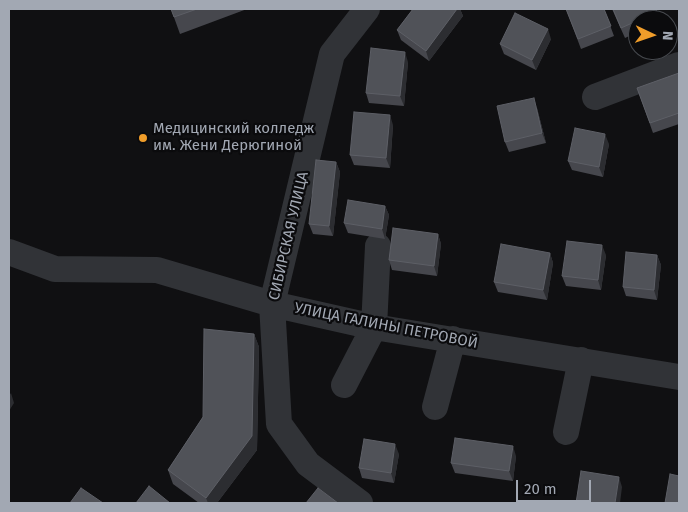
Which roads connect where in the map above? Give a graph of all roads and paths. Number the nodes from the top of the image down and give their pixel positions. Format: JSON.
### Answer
{"nodes":[{"id":1,"x":367,"y":9,"type":"edge"},
{"id":2,"x":679,"y":65,"type":"edge"},
{"id":3,"x":595,"y":96,"type":"dead end"},
{"id":4,"x":378,"y":246,"type":"dead end"},
{"id":5,"x":9,"y":252,"type":"edge"},
{"id":6,"x":272,"y":304,"type":"junction"},
{"id":7,"x":374,"y":327,"type":"junction"},
{"id":8,"x":453,"y":339,"type":"junction"},
{"id":9,"x":581,"y":360,"type":"junction"},
{"id":10,"x":679,"y":377,"type":"edge"},
{"id":11,"x":344,"y":385,"type":"dead end"},
{"id":12,"x":434,"y":407,"type":"dead end"},
{"id":13,"x":566,"y":432,"type":"dead end"},
{"id":14,"x":360,"y":503,"type":"edge"}],
"edges":[{"from":1,"to":6,"type":"street","name":"СИБИРСКАЯ УЛИЦА"},
{"from":2,"to":3,"type":"street"},
{"from":4,"to":7,"type":"street"},
{"from":5,"to":6,"type":"street","name":"УЛИЦА ГАЛИНЫ ПЕТРОВОЙ"},
{"from":6,"to":7,"type":"street","name":"УЛИЦА ГАЛИНЫ ПЕТРОВОЙ"},
{"from":6,"to":14,"type":"street","name":"СИБИРСКАЯ УЛИЦА"},
{"from":7,"to":8,"type":"street","name":"УЛИЦА ГАЛИНЫ ПЕТРОВОЙ"},
{"from":7,"to":11,"type":"street"},
{"from":8,"to":9,"type":"street","name":"УЛИЦА ГАЛИНЫ ПЕТРОВОЙ"},
{"from":8,"to":12,"type":"street"},
{"from":9,"to":10,"type":"street","name":"УЛИЦА ГАЛИНЫ ПЕТРОВОЙ"},
{"from":9,"to":13,"type":"street"}]}
